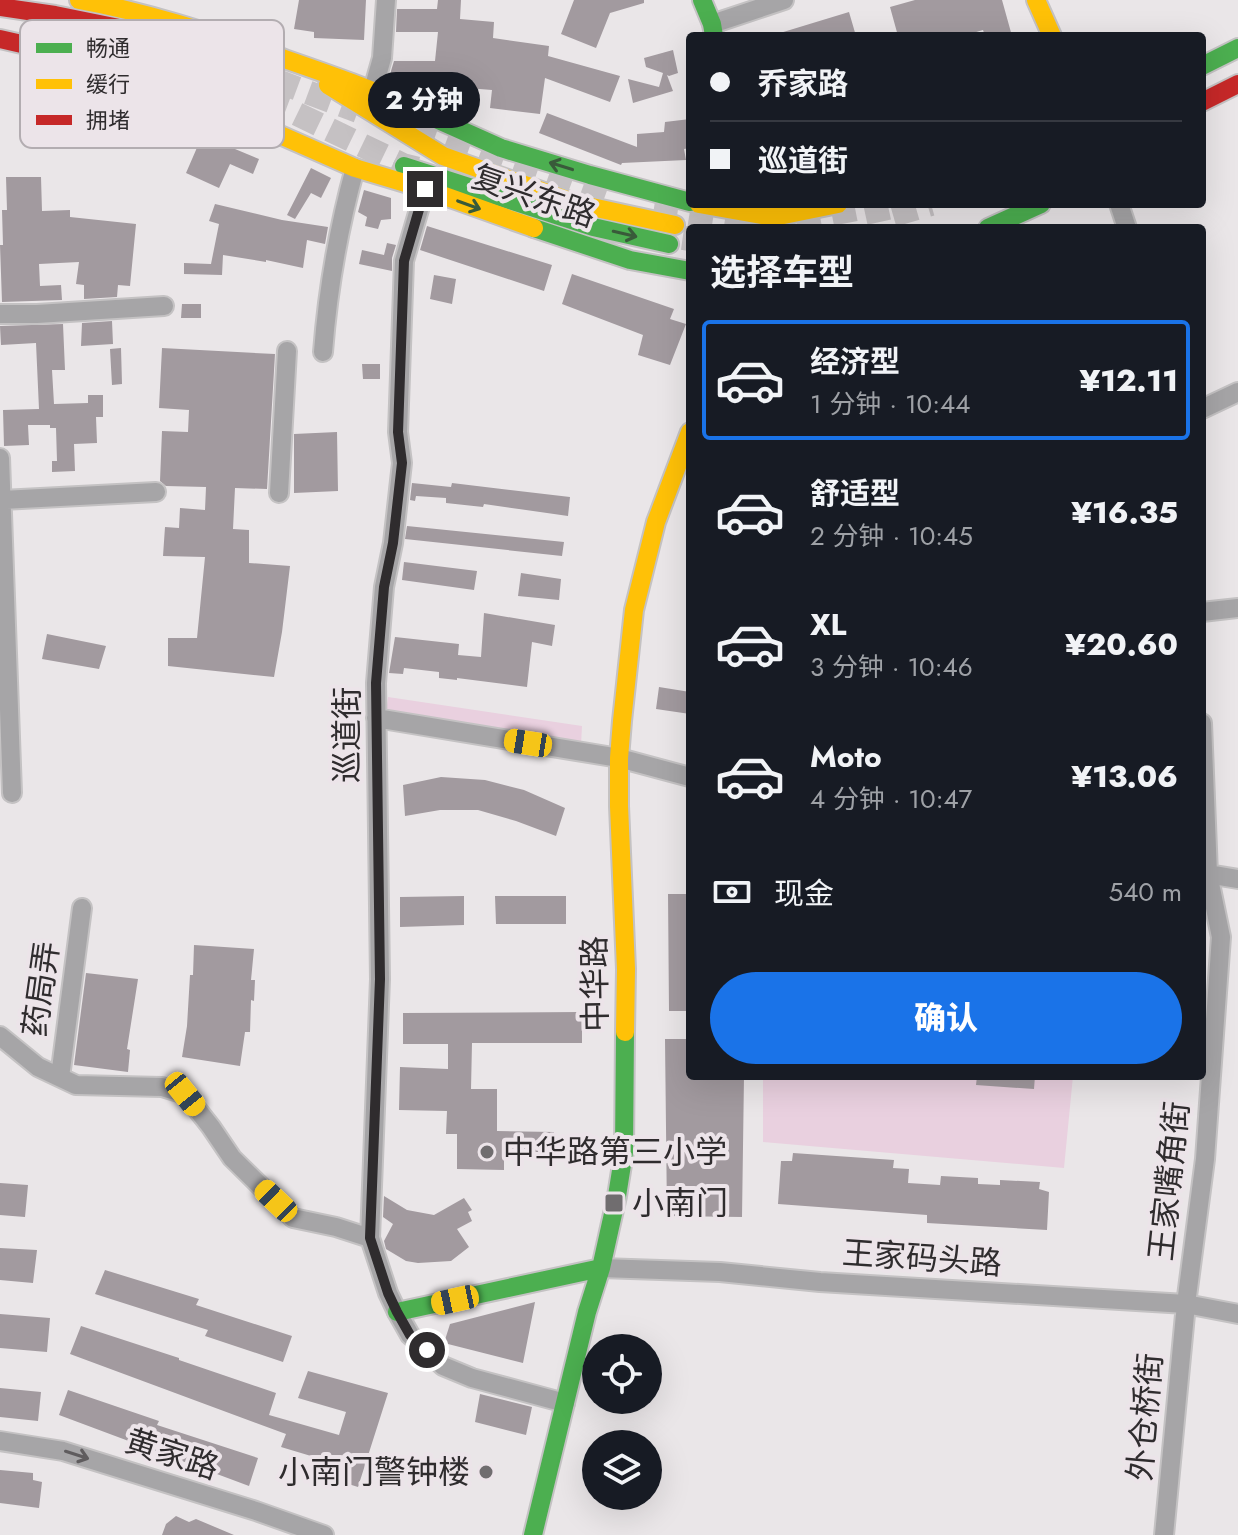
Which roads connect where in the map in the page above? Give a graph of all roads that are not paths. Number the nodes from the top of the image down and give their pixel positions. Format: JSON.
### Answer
{"nodes":[{"id":1,"x":79,"y":0,"type":"edge"},
{"id":2,"x":386,"y":0,"type":"edge"},
{"id":3,"x":702,"y":0,"type":"edge"},
{"id":4,"x":784,"y":0,"type":"edge"},
{"id":5,"x":1036,"y":0,"type":"edge"},
{"id":6,"x":0,"y":7,"type":"edge"},
{"id":7,"x":80,"y":20,"type":"edge"},
{"id":8,"x":167,"y":20,"type":"edge"},
{"id":9,"x":0,"y":27,"type":"edge"},
{"id":10,"x":20,"y":30,"type":"edge"},
{"id":11,"x":713,"y":30,"type":"edge"},
{"id":12,"x":1050,"y":32,"type":"edge"},
{"id":13,"x":0,"y":39,"type":"edge"},
{"id":14,"x":20,"y":43,"type":"edge"},
{"id":15,"x":1238,"y":48,"type":"edge"},
{"id":16,"x":284,"y":58,"type":"edge"},
{"id":17,"x":284,"y":58,"type":"edge"},
{"id":18,"x":1206,"y":64,"type":"edge"},
{"id":19,"x":1238,"y":84,"type":"edge"},
{"id":20,"x":373,"y":90,"type":"junction"},
{"id":21,"x":1206,"y":100,"type":"edge"},
{"id":22,"x":284,"y":136,"type":"edge"},
{"id":23,"x":335,"y":158,"type":"junction"},
{"id":24,"x":355,"y":168,"type":"junction"},
{"id":25,"x":425,"y":189,"type":"junction"},
{"id":26,"x":686,"y":201,"type":"edge"},
{"id":27,"x":713,"y":208,"type":"edge"},
{"id":28,"x":818,"y":208,"type":"edge"},
{"id":29,"x":1032,"y":208,"type":"edge"},
{"id":30,"x":734,"y":214,"type":"edge"},
{"id":31,"x":997,"y":224,"type":"edge"},
{"id":32,"x":675,"y":225,"type":"dead end"},
{"id":33,"x":669,"y":244,"type":"dead end"},
{"id":34,"x":686,"y":270,"type":"edge"},
{"id":35,"x":164,"y":306,"type":"dead end"},
{"id":36,"x":0,"y":314,"type":"edge"},
{"id":37,"x":287,"y":351,"type":"dead end"},
{"id":38,"x":323,"y":352,"type":"dead end"},
{"id":39,"x":1238,"y":392,"type":"edge"},
{"id":40,"x":1206,"y":407,"type":"edge"},
{"id":41,"x":0,"y":458,"type":"edge"},
{"id":42,"x":685,"y":461,"type":"edge"},
{"id":43,"x":156,"y":492,"type":"dead end"},
{"id":44,"x":279,"y":493,"type":"dead end"},
{"id":45,"x":2,"y":500,"type":"edge"},
{"id":46,"x":1238,"y":608,"type":"edge"},
{"id":47,"x":1206,"y":612,"type":"edge"},
{"id":48,"x":376,"y":718,"type":"junction"},
{"id":49,"x":619,"y":758,"type":"junction"},
{"id":50,"x":686,"y":776,"type":"edge"},
{"id":51,"x":12,"y":793,"type":"dead end"},
{"id":52,"x":1206,"y":874,"type":"edge"},
{"id":53,"x":1206,"y":878,"type":"edge"},
{"id":54,"x":1238,"y":879,"type":"edge"},
{"id":55,"x":82,"y":908,"type":"dead end"},
{"id":56,"x":0,"y":1036,"type":"edge"},
{"id":57,"x":60,"y":1077,"type":"junction"},
{"id":58,"x":370,"y":1238,"type":"junction"},
{"id":59,"x":601,"y":1268,"type":"junction"},
{"id":60,"x":1186,"y":1304,"type":"junction"},
{"id":61,"x":397,"y":1312,"type":"junction"},
{"id":62,"x":1238,"y":1314,"type":"edge"},
{"id":63,"x":565,"y":1403,"type":"junction"},
{"id":64,"x":0,"y":1441,"type":"edge"},
{"id":65,"x":324,"y":1535,"type":"edge"},
{"id":66,"x":533,"y":1535,"type":"edge"},
{"id":67,"x":1164,"y":1535,"type":"edge"}],
"edges":[{"from":1,"to":8,"type":"main road","name":"复兴东路"},
{"from":2,"to":20,"type":"street"},
{"from":3,"to":11,"type":"main road"},
{"from":4,"to":11,"type":"street"},
{"from":5,"to":12,"type":"main road"},
{"from":6,"to":7,"type":"main road"},
{"from":9,"to":10,"type":"main road"},
{"from":13,"to":14,"type":"main road","name":"复兴东路"},
{"from":15,"to":18,"type":"main road"},
{"from":16,"to":20,"type":"main road","name":"复兴东路"},
{"from":17,"to":32,"type":"main road"},
{"from":19,"to":21,"type":"main road"},
{"from":26,"to":20,"type":"main road","name":"复兴东路","one_way":true},
{"from":22,"to":23,"type":"main road","name":"复兴东路"},
{"from":23,"to":24,"type":"main road","name":"复兴东路"},
{"from":23,"to":33,"type":"main road","one_way":true},
{"from":24,"to":25,"type":"main road","name":"复兴东路"},
{"from":24,"to":38,"type":"street"},
{"from":25,"to":34,"type":"main road","name":"复兴东路","one_way":true},
{"from":25,"to":48,"type":"street","name":"巡道街"},
{"from":27,"to":30,"type":"main road"},
{"from":28,"to":30,"type":"main road"},
{"from":29,"to":31,"type":"main road"},
{"from":35,"to":36,"type":"street"},
{"from":37,"to":44,"type":"street"},
{"from":39,"to":40,"type":"street"},
{"from":41,"to":45,"type":"street"},
{"from":42,"to":49,"type":"main road","name":"中华路"},
{"from":43,"to":45,"type":"street"},
{"from":45,"to":51,"type":"street"},
{"from":46,"to":47,"type":"street"},
{"from":48,"to":49,"type":"street"},
{"from":48,"to":58,"type":"street","name":"巡道街"},
{"from":49,"to":50,"type":"street"},
{"from":49,"to":59,"type":"main road","name":"中华路"},
{"from":52,"to":54,"type":"street"},
{"from":53,"to":60,"type":"street","name":"王家嘴角街"},
{"from":55,"to":57,"type":"street","name":"药局弄"},
{"from":56,"to":57,"type":"street"},
{"from":57,"to":58,"type":"street"},
{"from":58,"to":61,"type":"street"},
{"from":59,"to":60,"type":"street","name":"王家码头路"},
{"from":59,"to":61,"type":"main road"},
{"from":59,"to":63,"type":"main road","name":"中华路"},
{"from":60,"to":62,"type":"street","name":"王家码头路"},
{"from":60,"to":67,"type":"street","name":"外仓桥街"},
{"from":61,"to":63,"type":"street"},
{"from":63,"to":66,"type":"main road","name":"中华路"},
{"from":64,"to":65,"type":"street","name":"黄家路","one_way":true}]}
